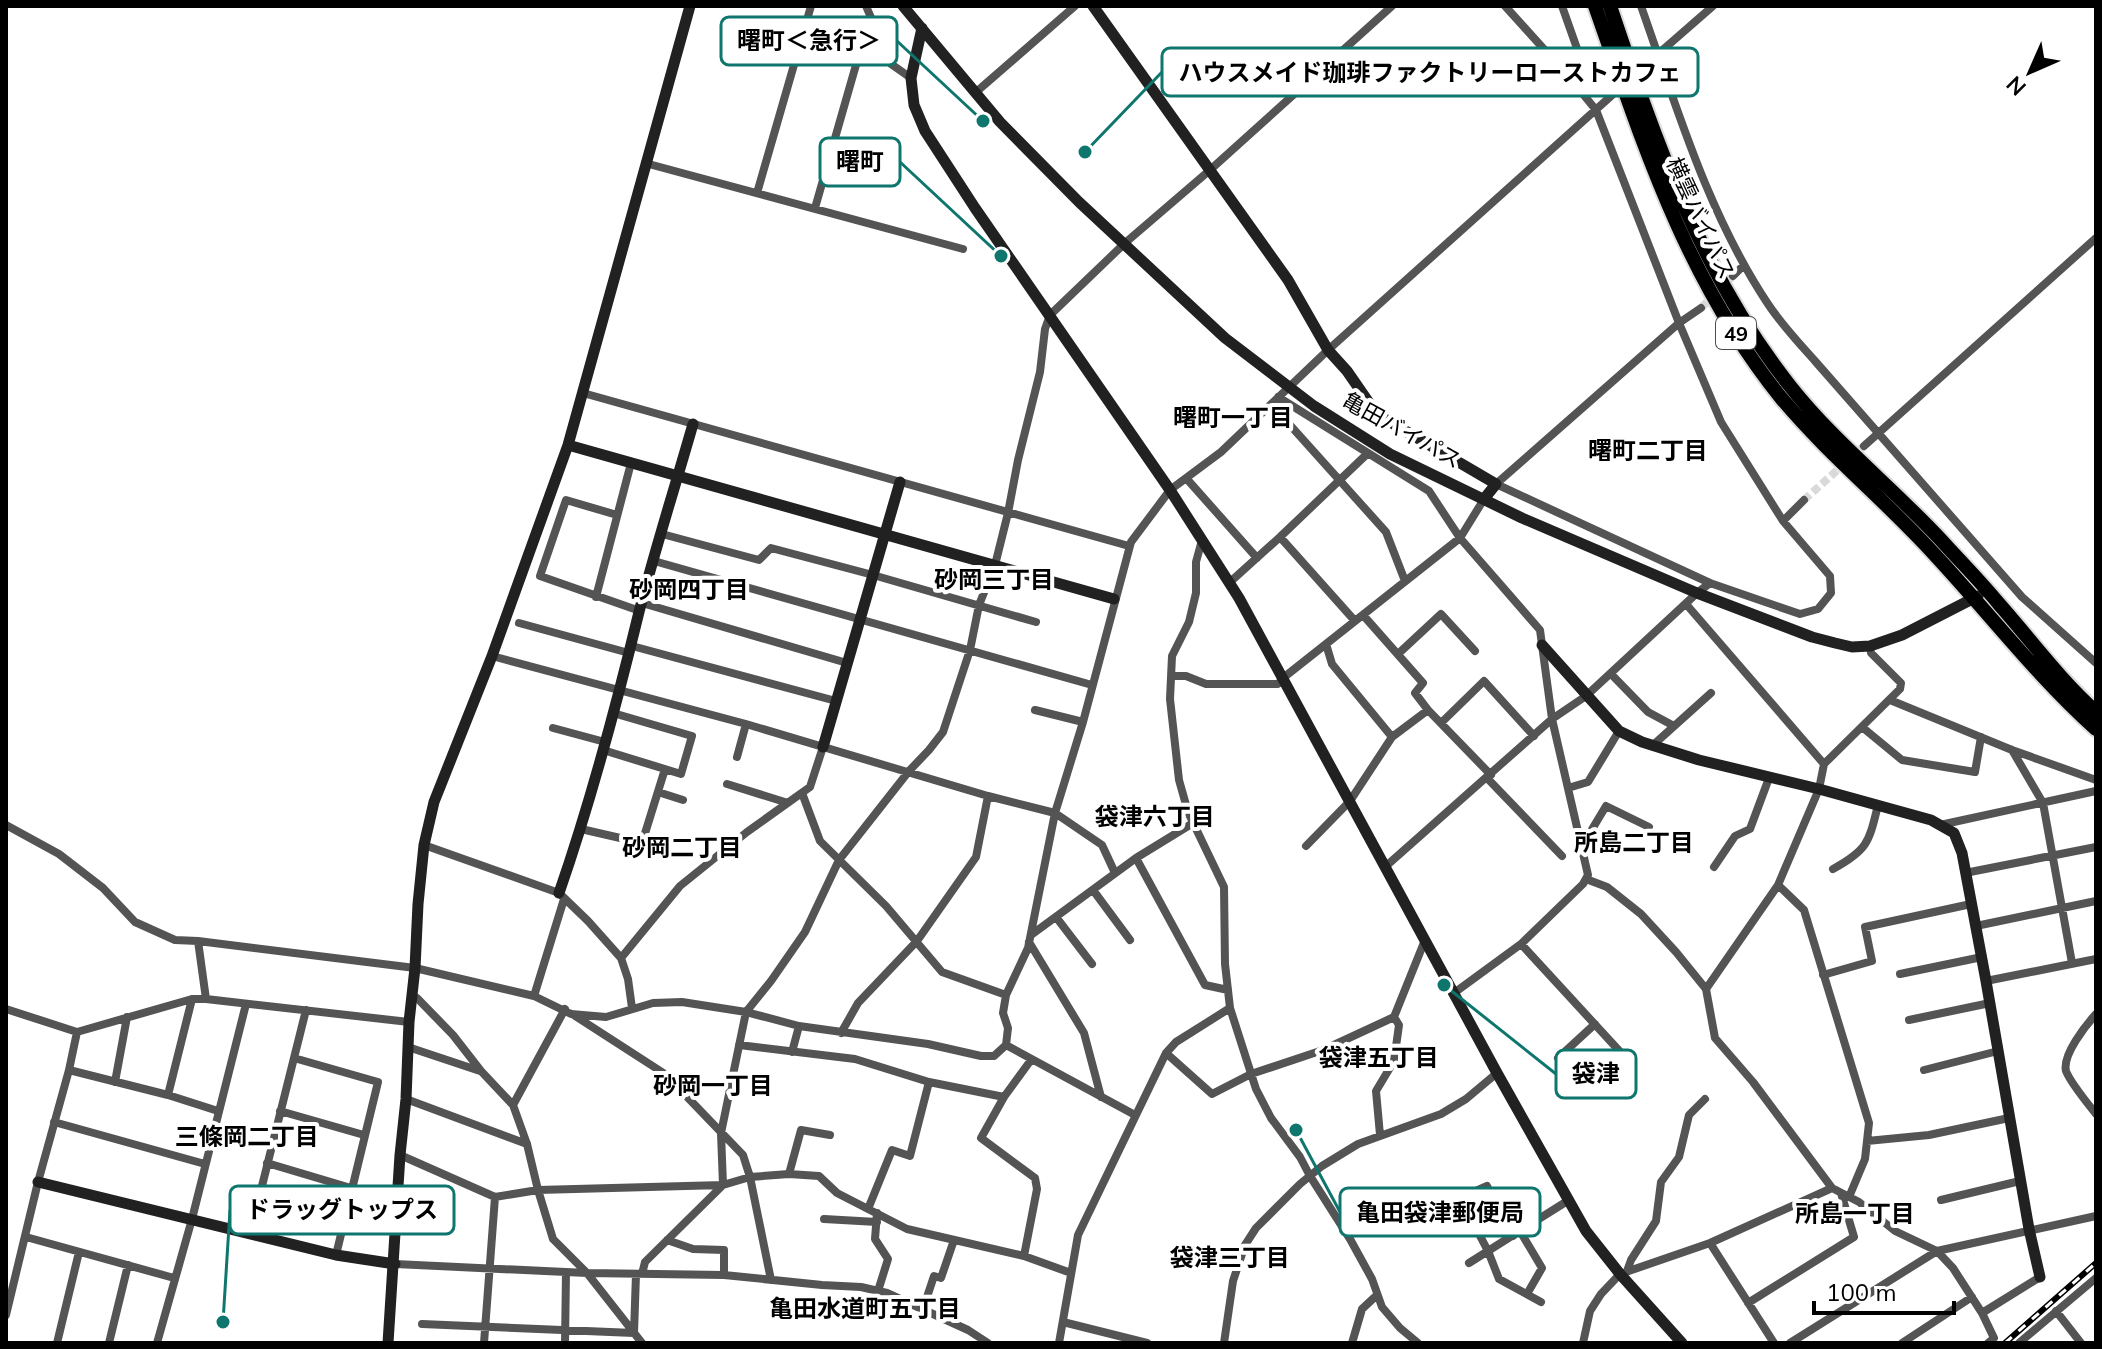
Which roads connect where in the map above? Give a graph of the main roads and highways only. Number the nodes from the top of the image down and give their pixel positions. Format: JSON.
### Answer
{"nodes":[{"id":1,"x":1595,"y":6,"type":"edge"},
{"id":2,"x":1610,"y":6,"type":"edge"},
{"id":3,"x":1980,"y":594,"type":"junction"},
{"id":4,"x":2096,"y":712,"type":"edge"},
{"id":5,"x":2096,"y":729,"type":"edge"}],
"edges":[{"from":1,"to":3,"type":"highway","name":"横雲バイパス","number":"49"},
{"from":2,"to":3,"type":"highway","name":"横雲バイパス","number":"49"},
{"from":3,"to":4,"type":"highway","number":"49"},
{"from":3,"to":5,"type":"highway","number":"49"}]}
